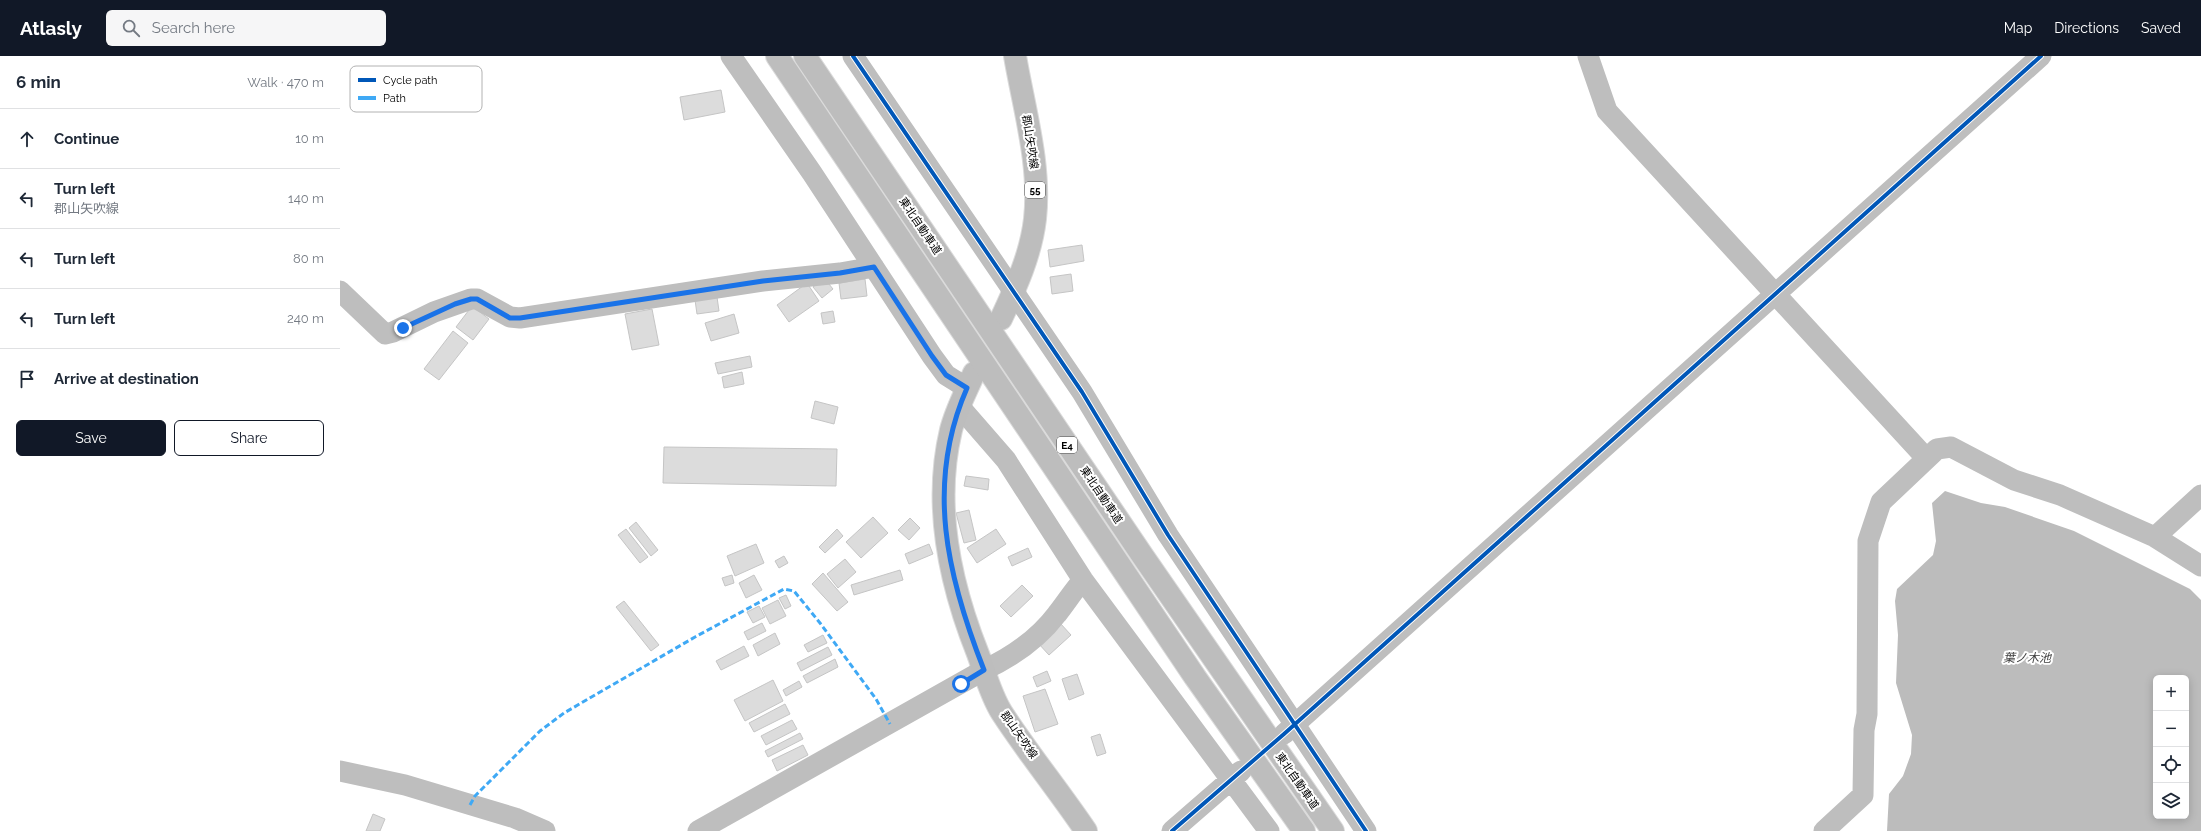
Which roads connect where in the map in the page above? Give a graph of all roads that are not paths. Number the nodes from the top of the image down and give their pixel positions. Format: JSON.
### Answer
{"nodes":[{"id":1,"x":732,"y":56,"type":"edge"},
{"id":2,"x":777,"y":56,"type":"edge"},
{"id":3,"x":805,"y":56,"type":"edge"},
{"id":4,"x":853,"y":56,"type":"edge"},
{"id":5,"x":1015,"y":56,"type":"edge"},
{"id":6,"x":1588,"y":56,"type":"edge"},
{"id":7,"x":2041,"y":56,"type":"edge"},
{"id":8,"x":874,"y":267,"type":"junction"},
{"id":9,"x":340,"y":291,"type":"edge"},
{"id":10,"x":1014,"y":292,"type":"junction"},
{"id":11,"x":1774,"y":295,"type":"junction"},
{"id":12,"x":1001,"y":319,"type":"dead end"},
{"id":13,"x":967,"y":389,"type":"junction"},
{"id":14,"x":1926,"y":458,"type":"junction"},
{"id":15,"x":2201,"y":495,"type":"edge"},
{"id":16,"x":2155,"y":537,"type":"junction"},
{"id":17,"x":2201,"y":566,"type":"edge"},
{"id":18,"x":1083,"y":580,"type":"junction"},
{"id":19,"x":984,"y":670,"type":"junction"},
{"id":20,"x":1290,"y":729,"type":"junction"},
{"id":21,"x":340,"y":771,"type":"edge"},
{"id":22,"x":1236,"y":775,"type":"junction"},
{"id":23,"x":545,"y":831,"type":"edge"},
{"id":24,"x":698,"y":831,"type":"edge"},
{"id":25,"x":1086,"y":831,"type":"edge"},
{"id":26,"x":1172,"y":831,"type":"edge"},
{"id":27,"x":1269,"y":831,"type":"edge"},
{"id":28,"x":1304,"y":831,"type":"edge"},
{"id":29,"x":1333,"y":831,"type":"edge"},
{"id":30,"x":1366,"y":831,"type":"edge"},
{"id":31,"x":1824,"y":831,"type":"edge"}],
"edges":[{"from":1,"to":8,"type":"street"},
{"from":2,"to":28,"type":"main road","number":"E4"},
{"from":3,"to":29,"type":"main road","name":"東北自動車道","number":"E4"},
{"from":4,"to":10,"type":"street"},
{"from":5,"to":10,"type":"main road","name":"郡山矢吹線","number":"55"},
{"from":6,"to":11,"type":"street"},
{"from":7,"to":11,"type":"street"},
{"from":8,"to":9,"type":"street"},
{"from":8,"to":13,"type":"street"},
{"from":10,"to":12,"type":"main road","name":"郡山矢吹線","number":"55"},
{"from":10,"to":20,"type":"street"},
{"from":11,"to":14,"type":"street"},
{"from":11,"to":20,"type":"street"},
{"from":13,"to":18,"type":"street"},
{"from":13,"to":19,"type":"main road","name":"郡山矢吹線"},
{"from":14,"to":16,"type":"street"},
{"from":14,"to":31,"type":"street"},
{"from":15,"to":16,"type":"street"},
{"from":16,"to":17,"type":"street"},
{"from":18,"to":19,"type":"street"},
{"from":18,"to":22,"type":"street"},
{"from":19,"to":24,"type":"street"},
{"from":19,"to":25,"type":"main road","name":"郡山矢吹線"},
{"from":20,"to":30,"type":"street"},
{"from":21,"to":23,"type":"street"},
{"from":22,"to":26,"type":"street"},
{"from":22,"to":27,"type":"street"}]}
